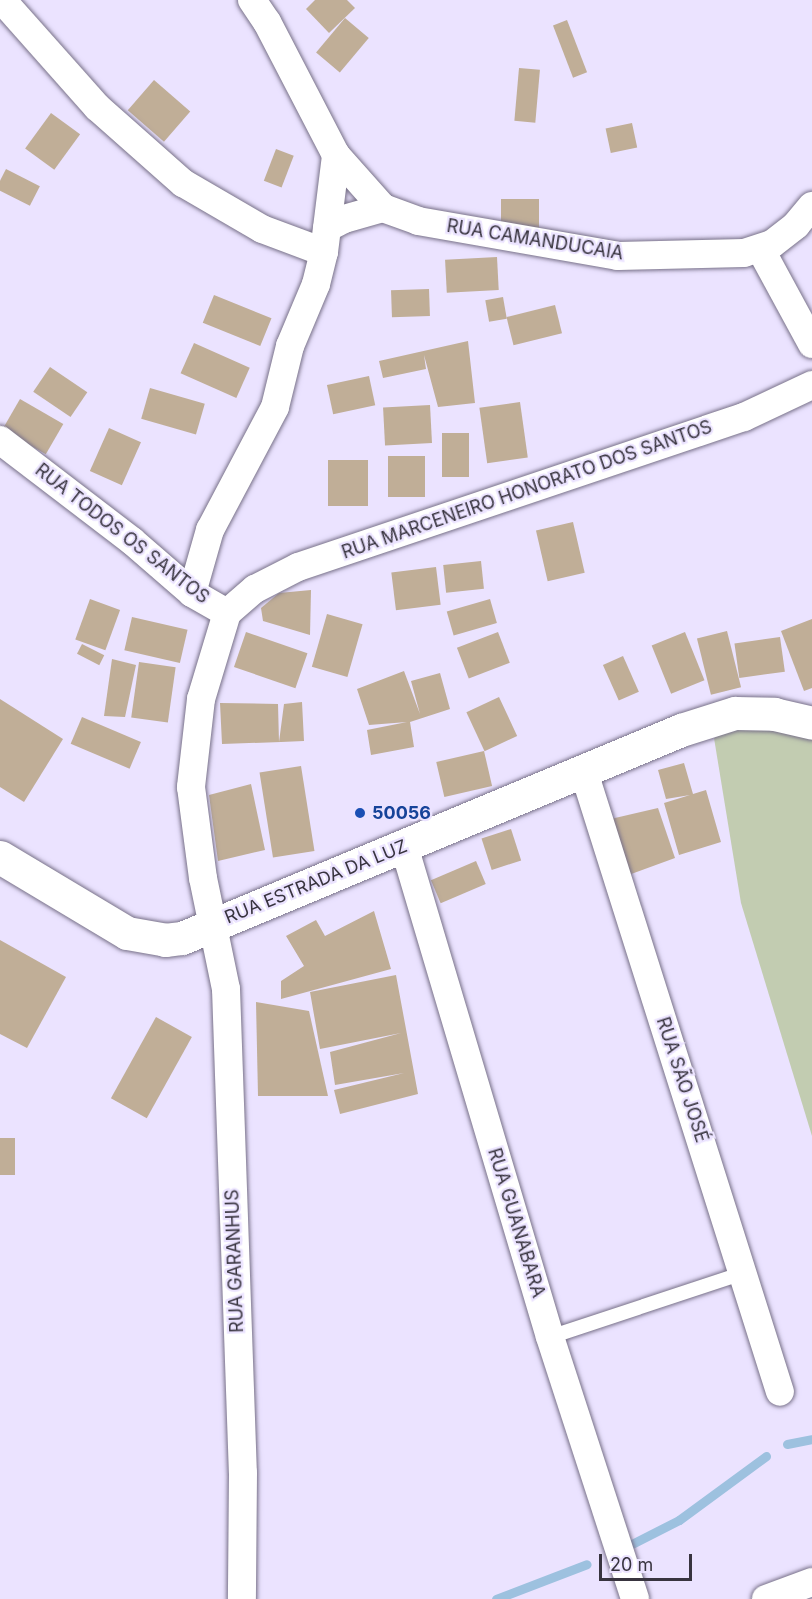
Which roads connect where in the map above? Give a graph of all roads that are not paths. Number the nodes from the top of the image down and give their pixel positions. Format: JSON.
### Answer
{"nodes":[{"id":1,"x":2,"y":0,"type":"edge"},
{"id":2,"x":252,"y":0,"type":"edge"},
{"id":3,"x":336,"y":155,"type":"junction"},
{"id":4,"x":812,"y":206,"type":"edge"},
{"id":5,"x":383,"y":208,"type":"junction"},
{"id":6,"x":326,"y":240,"type":"junction"},
{"id":7,"x":761,"y":250,"type":"junction"},
{"id":8,"x":812,"y":344,"type":"edge"},
{"id":9,"x":812,"y":385,"type":"edge"},
{"id":10,"x":0,"y":440,"type":"edge"},
{"id":11,"x":192,"y":593,"type":"junction"},
{"id":12,"x":235,"y":605,"type":"junction"},
{"id":13,"x":812,"y":723,"type":"edge"},
{"id":14,"x":583,"y":769,"type":"junction"},
{"id":15,"x":404,"y":846,"type":"junction"},
{"id":16,"x":0,"y":857,"type":"edge"},
{"id":17,"x":214,"y":924,"type":"junction"},
{"id":18,"x":744,"y":1273,"type":"junction"},
{"id":19,"x":550,"y":1337,"type":"junction"},
{"id":20,"x":780,"y":1392,"type":"dead end"},
{"id":21,"x":812,"y":1582,"type":"edge"},
{"id":22,"x":242,"y":1599,"type":"edge"},
{"id":23,"x":635,"y":1599,"type":"edge"},
{"id":24,"x":766,"y":1599,"type":"edge"}],
"edges":[{"from":1,"to":6,"type":"street"},
{"from":2,"to":3,"type":"street"},
{"from":3,"to":5,"type":"street"},
{"from":3,"to":6,"type":"street"},
{"from":4,"to":7,"type":"street"},
{"from":5,"to":6,"type":"street"},
{"from":5,"to":7,"type":"street","name":"RUA CAMANDUCAIA"},
{"from":6,"to":11,"type":"street"},
{"from":7,"to":8,"type":"street"},
{"from":9,"to":12,"type":"street","name":"RUA MARCENEIRO HONORATO DOS SANTOS"},
{"from":10,"to":11,"type":"street","name":"RUA TODOS OS SANTOS"},
{"from":11,"to":12,"type":"street","name":"RUA TODOS OS SANTOS"},
{"from":12,"to":17,"type":"street","name":"RUA GARANHUS"},
{"from":13,"to":14,"type":"main road","name":"RUA ESTRADA DA LUZ"},
{"from":14,"to":15,"type":"main road","name":"RUA ESTRADA DA LUZ"},
{"from":14,"to":18,"type":"street","name":"RUA SÃO JOSÉ"},
{"from":15,"to":17,"type":"main road","name":"RUA ESTRADA DA LUZ"},
{"from":15,"to":19,"type":"street","name":"RUA GUANABARA"},
{"from":16,"to":17,"type":"main road","name":"RUA ESTRADA DA LUZ"},
{"from":17,"to":22,"type":"street","name":"RUA GARANHUS"},
{"from":18,"to":19,"type":"lane"},
{"from":18,"to":20,"type":"street","name":"RUA SÃO JOSÉ"},
{"from":19,"to":23,"type":"street","name":"RUA GUANABARA"},
{"from":21,"to":24,"type":"street"}]}
